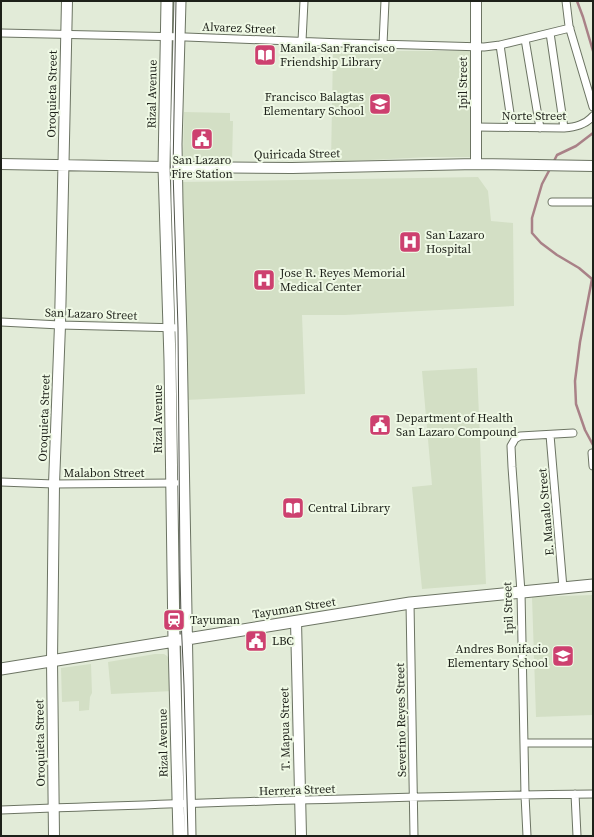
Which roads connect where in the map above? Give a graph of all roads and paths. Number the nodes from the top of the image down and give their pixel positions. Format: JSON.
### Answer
{"nodes":[{"id":1,"x":66,"y":1,"type":"edge"},
{"id":2,"x":167,"y":1,"type":"edge"},
{"id":3,"x":180,"y":1,"type":"edge"},
{"id":4,"x":304,"y":1,"type":"edge"},
{"id":5,"x":385,"y":1,"type":"edge"},
{"id":6,"x":476,"y":1,"type":"edge"},
{"id":7,"x":566,"y":1,"type":"edge"},
{"id":8,"x":570,"y":28,"type":"junction"},
{"id":9,"x":1,"y":33,"type":"edge"},
{"id":10,"x":550,"y":33,"type":"junction"},
{"id":11,"x":66,"y":34,"type":"junction"},
{"id":12,"x":166,"y":36,"type":"junction"},
{"id":13,"x":180,"y":37,"type":"junction"},
{"id":14,"x":525,"y":39,"type":"junction"},
{"id":15,"x":302,"y":41,"type":"junction"},
{"id":16,"x":383,"y":44,"type":"junction"},
{"id":17,"x":500,"y":45,"type":"junction"},
{"id":18,"x":476,"y":46,"type":"junction"},
{"id":19,"x":593,"y":107,"type":"edge"},
{"id":20,"x":592,"y":118,"type":"edge"},
{"id":21,"x":476,"y":127,"type":"junction"},
{"id":22,"x":512,"y":127,"type":"junction"},
{"id":23,"x":540,"y":128,"type":"junction"},
{"id":24,"x":564,"y":128,"type":"junction"},
{"id":25,"x":164,"y":144,"type":"junction"},
{"id":26,"x":176,"y":144,"type":"junction"},
{"id":27,"x":1,"y":164,"type":"edge"},
{"id":28,"x":476,"y":164,"type":"junction"},
{"id":29,"x":63,"y":165,"type":"junction"},
{"id":30,"x":593,"y":166,"type":"edge"},
{"id":31,"x":164,"y":167,"type":"junction"},
{"id":32,"x":177,"y":167,"type":"junction"},
{"id":33,"x":552,"y":202,"type":"dead end"},
{"id":34,"x":593,"y":202,"type":"edge"},
{"id":35,"x":1,"y":322,"type":"edge"},
{"id":36,"x":60,"y":325,"type":"junction"},
{"id":37,"x":169,"y":327,"type":"junction"},
{"id":38,"x":181,"y":328,"type":"junction"},
{"id":39,"x":573,"y":433,"type":"dead end"},
{"id":40,"x":550,"y":435,"type":"junction"},
{"id":41,"x":592,"y":453,"type":"dead end"},
{"id":42,"x":593,"y":466,"type":"edge"},
{"id":43,"x":1,"y":482,"type":"edge"},
{"id":44,"x":171,"y":483,"type":"junction"},
{"id":45,"x":183,"y":483,"type":"junction"},
{"id":46,"x":54,"y":484,"type":"junction"},
{"id":47,"x":593,"y":585,"type":"edge"},
{"id":48,"x":563,"y":588,"type":"junction"},
{"id":49,"x":521,"y":592,"type":"junction"},
{"id":50,"x":410,"y":603,"type":"junction"},
{"id":51,"x":296,"y":621,"type":"junction"},
{"id":52,"x":186,"y":639,"type":"junction"},
{"id":53,"x":174,"y":641,"type":"junction"},
{"id":54,"x":52,"y":661,"type":"junction"},
{"id":55,"x":1,"y":669,"type":"edge"},
{"id":56,"x":593,"y":742,"type":"edge"},
{"id":57,"x":525,"y":743,"type":"junction"},
{"id":58,"x":576,"y":794,"type":"junction"},
{"id":59,"x":593,"y":794,"type":"edge"},
{"id":60,"x":525,"y":795,"type":"junction"},
{"id":61,"x":413,"y":798,"type":"junction"},
{"id":62,"x":300,"y":801,"type":"junction"},
{"id":63,"x":178,"y":804,"type":"junction"},
{"id":64,"x":189,"y":804,"type":"junction"},
{"id":65,"x":54,"y":808,"type":"junction"},
{"id":66,"x":1,"y":810,"type":"edge"},
{"id":67,"x":54,"y":836,"type":"edge"},
{"id":68,"x":179,"y":836,"type":"edge"},
{"id":69,"x":190,"y":836,"type":"edge"},
{"id":70,"x":301,"y":836,"type":"edge"},
{"id":71,"x":414,"y":836,"type":"edge"},
{"id":72,"x":527,"y":836,"type":"edge"},
{"id":73,"x":577,"y":836,"type":"edge"}],
"edges":[{"from":1,"to":11,"type":"street","name":"Oroquieta Street"},
{"from":2,"to":12,"type":"main road","name":"Rizal Avenue"},
{"from":3,"to":13,"type":"main road","name":"Rizal Avenue"},
{"from":4,"to":15,"type":"street"},
{"from":5,"to":16,"type":"street"},
{"from":6,"to":18,"type":"street","name":"Ipil Street"},
{"from":7,"to":8,"type":"street"},
{"from":8,"to":10,"type":"street","name":"Alvarez Street"},
{"from":8,"to":19,"type":"street"},
{"from":9,"to":11,"type":"street","name":"Alvarez Street"},
{"from":10,"to":14,"type":"street","name":"Alvarez Street"},
{"from":10,"to":24,"type":"street"},
{"from":11,"to":12,"type":"street","name":"Alvarez Street"},
{"from":11,"to":29,"type":"street","name":"Oroquieta Street"},
{"from":12,"to":13,"type":"street","name":"Alvarez Street"},
{"from":12,"to":25,"type":"main road","name":"Rizal Avenue"},
{"from":13,"to":15,"type":"street","name":"Alvarez Street"},
{"from":13,"to":26,"type":"main road","name":"Rizal Avenue"},
{"from":14,"to":17,"type":"street","name":"Alvarez Street"},
{"from":14,"to":23,"type":"street"},
{"from":15,"to":16,"type":"street","name":"Alvarez Street"},
{"from":16,"to":18,"type":"street","name":"Alvarez Street"},
{"from":17,"to":18,"type":"street","name":"Alvarez Street"},
{"from":17,"to":22,"type":"street"},
{"from":18,"to":21,"type":"street","name":"Ipil Street"},
{"from":20,"to":24,"type":"street","name":"Norte Street"},
{"from":21,"to":22,"type":"street","name":"Norte Street"},
{"from":21,"to":28,"type":"street","name":"Ipil Street"},
{"from":22,"to":23,"type":"street","name":"Norte Street"},
{"from":23,"to":24,"type":"street","name":"Norte Street"},
{"from":25,"to":26,"type":"main road"},
{"from":25,"to":31,"type":"main road","name":"Rizal Avenue"},
{"from":26,"to":32,"type":"main road","name":"Rizal Avenue"},
{"from":27,"to":29,"type":"street","name":"Quiricada Street"},
{"from":28,"to":30,"type":"street","name":"Quiricada Street"},
{"from":28,"to":32,"type":"street","name":"Quiricada Street"},
{"from":29,"to":31,"type":"street","name":"Quiricada Street"},
{"from":29,"to":36,"type":"street","name":"Oroquieta Street"},
{"from":31,"to":32,"type":"street","name":"Quiricada Street"},
{"from":31,"to":37,"type":"main road","name":"Rizal Avenue"},
{"from":32,"to":38,"type":"main road","name":"Rizal Avenue"},
{"from":33,"to":34,"type":"street"},
{"from":35,"to":36,"type":"street","name":"San Lazaro Street"},
{"from":36,"to":37,"type":"street","name":"San Lazaro Street"},
{"from":36,"to":46,"type":"street","name":"Oroquieta Street"},
{"from":37,"to":38,"type":"street","name":"San Lazaro Street"},
{"from":37,"to":44,"type":"main road","name":"Rizal Avenue"},
{"from":38,"to":45,"type":"main road","name":"Rizal Avenue"},
{"from":39,"to":40,"type":"street","name":"Ipil Street"},
{"from":40,"to":48,"type":"street","name":"E. Manalo Street"},
{"from":40,"to":49,"type":"street","name":"Ipil Street"},
{"from":41,"to":42,"type":"street"},
{"from":43,"to":46,"type":"street","name":"Malabon Street"},
{"from":44,"to":45,"type":"street","name":"Malabon Street"},
{"from":44,"to":46,"type":"street","name":"Malabon Street"},
{"from":44,"to":53,"type":"main road","name":"Rizal Avenue"},
{"from":45,"to":52,"type":"main road","name":"Rizal Avenue"},
{"from":46,"to":54,"type":"street","name":"Oroquieta Street"},
{"from":47,"to":48,"type":"main road","name":"Tayuman Street"},
{"from":48,"to":49,"type":"main road","name":"Tayuman Street"},
{"from":49,"to":50,"type":"main road","name":"Tayuman Street"},
{"from":49,"to":57,"type":"street","name":"Ipil Street"},
{"from":50,"to":51,"type":"main road","name":"Tayuman Street"},
{"from":50,"to":61,"type":"street","name":"Severino Reyes Street"},
{"from":51,"to":52,"type":"main road","name":"Tayuman Street"},
{"from":51,"to":62,"type":"street","name":"T. Mapua Street"},
{"from":52,"to":53,"type":"main road","name":"Tayuman Street"},
{"from":52,"to":64,"type":"main road","name":"Rizal Avenue"},
{"from":53,"to":54,"type":"main road","name":"Tayuman Street"},
{"from":53,"to":63,"type":"main road","name":"Rizal Avenue"},
{"from":54,"to":55,"type":"main road","name":"Tayuman Street"},
{"from":54,"to":65,"type":"street","name":"Oroquieta Street"},
{"from":56,"to":57,"type":"street"},
{"from":57,"to":60,"type":"street","name":"Ipil Street"},
{"from":58,"to":59,"type":"street","name":"Herrera Street"},
{"from":58,"to":60,"type":"street","name":"Herrera Street"},
{"from":58,"to":73,"type":"street"},
{"from":60,"to":61,"type":"street","name":"Herrera Street"},
{"from":60,"to":72,"type":"street","name":"Ipil Street"},
{"from":61,"to":62,"type":"street","name":"Herrera Street"},
{"from":61,"to":71,"type":"street","name":"Severino Reyes Street"},
{"from":62,"to":64,"type":"street","name":"Herrera Street"},
{"from":62,"to":70,"type":"street","name":"T. Mapua Street"},
{"from":63,"to":64,"type":"street","name":"Herrera Street"},
{"from":63,"to":65,"type":"street","name":"Herrera Street"},
{"from":63,"to":68,"type":"main road","name":"Rizal Avenue"},
{"from":64,"to":69,"type":"main road","name":"Rizal Avenue"},
{"from":65,"to":66,"type":"street","name":"Herrera Street"},
{"from":65,"to":67,"type":"street","name":"Oroquieta Street"}]}
